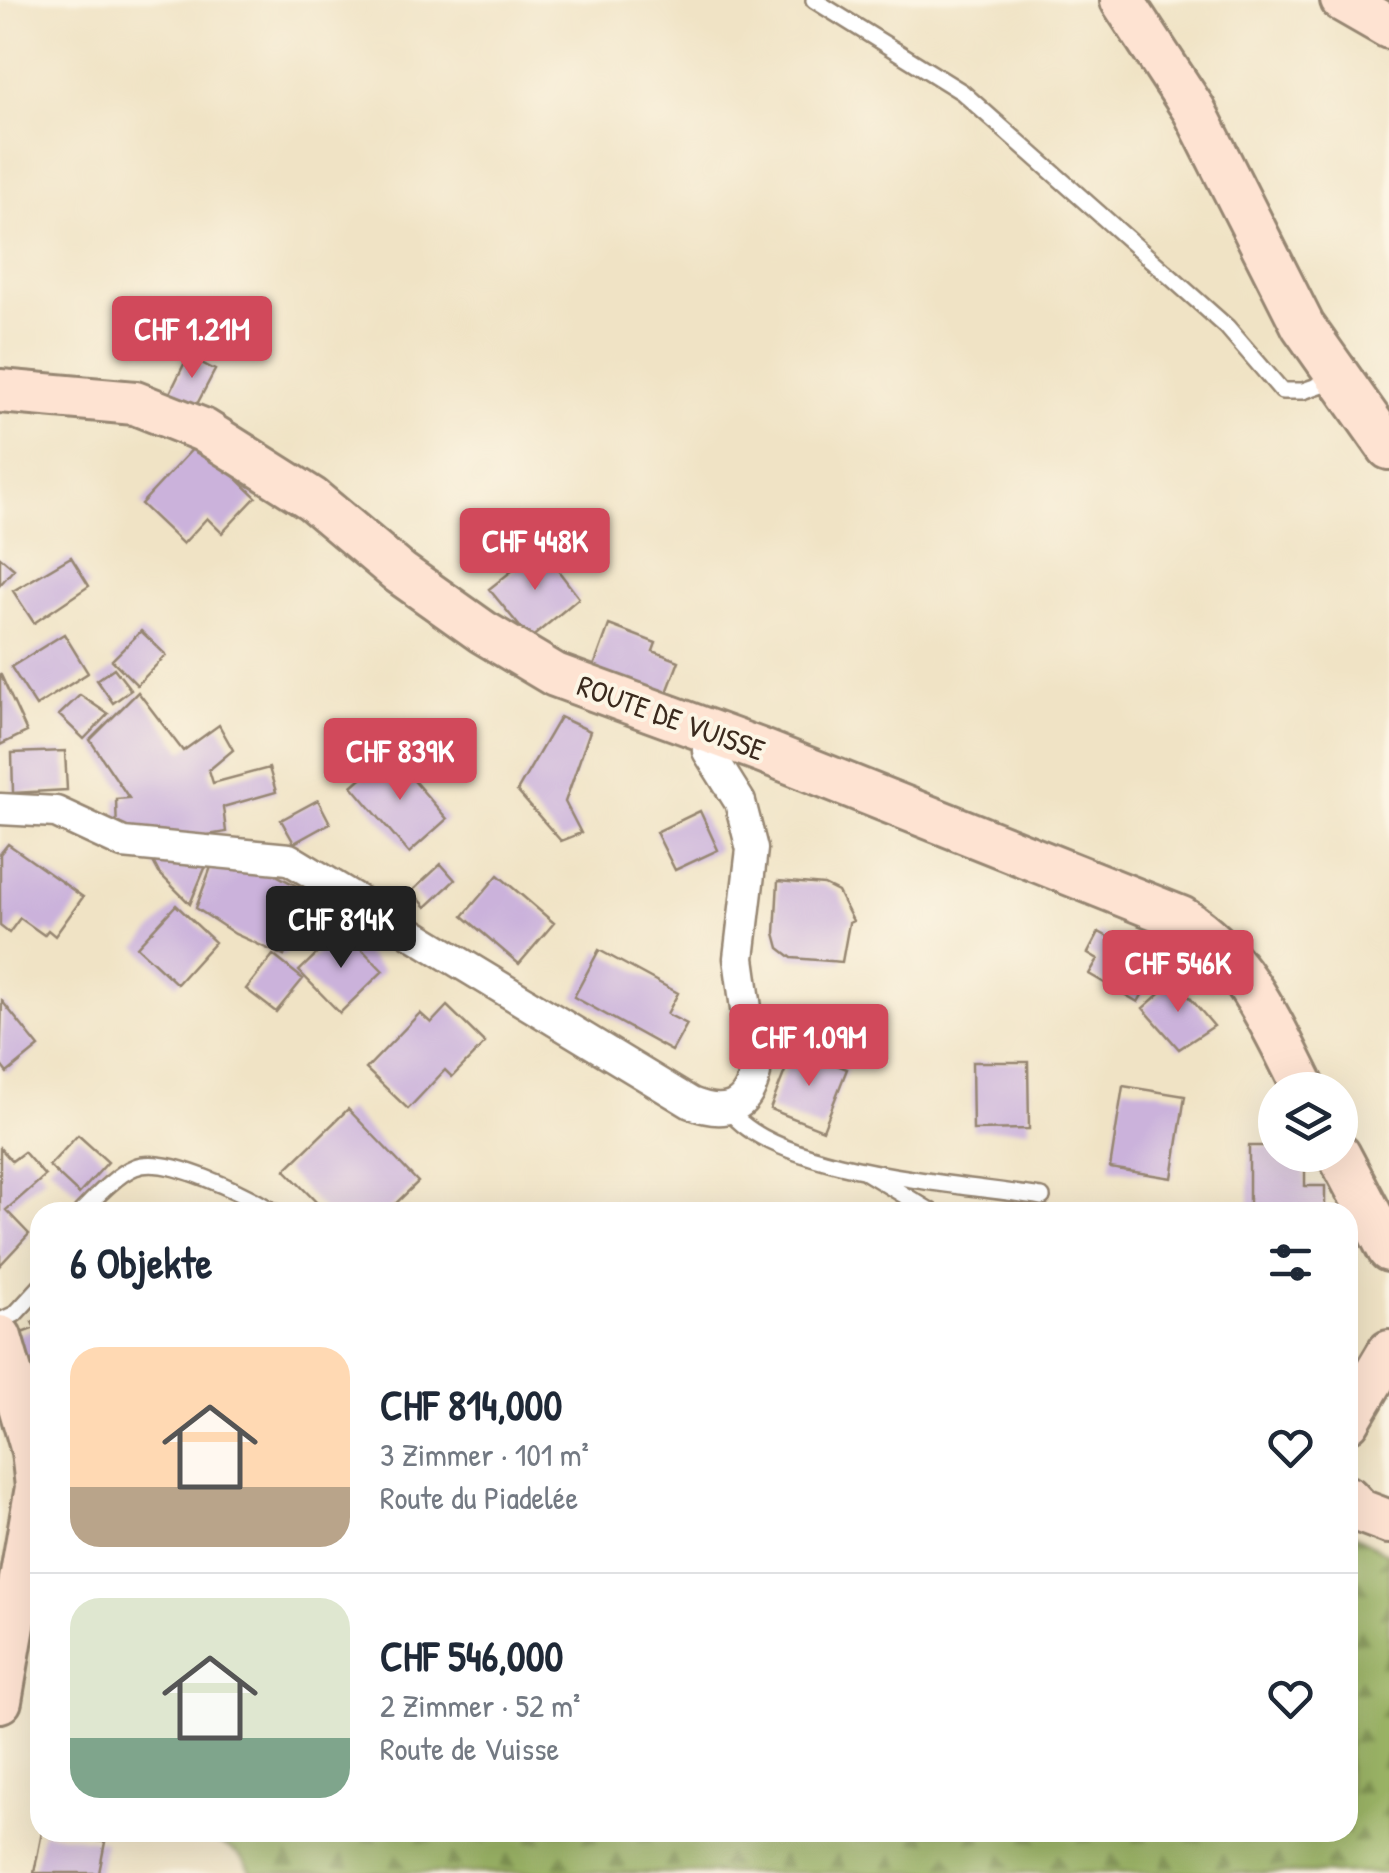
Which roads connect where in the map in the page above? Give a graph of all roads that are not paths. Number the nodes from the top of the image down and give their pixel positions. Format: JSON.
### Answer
{"nodes":[{"id":1,"x":814,"y":0,"type":"edge"},
{"id":2,"x":1122,"y":0,"type":"edge"},
{"id":3,"x":1342,"y":0,"type":"edge"},
{"id":4,"x":1389,"y":27,"type":"edge"},
{"id":5,"x":1337,"y":378,"type":"junction"},
{"id":6,"x":0,"y":391,"type":"edge"},
{"id":7,"x":1389,"y":448,"type":"edge"},
{"id":8,"x":706,"y":730,"type":"junction"},
{"id":9,"x":0,"y":809,"type":"edge"},
{"id":10,"x":1296,"y":1072,"type":"edge"},
{"id":11,"x":728,"y":1110,"type":"junction"},
{"id":12,"x":858,"y":1167,"type":"junction"},
{"id":13,"x":1348,"y":1172,"type":"edge"},
{"id":14,"x":1042,"y":1197,"type":"dead end"},
{"id":15,"x":94,"y":1202,"type":"edge"},
{"id":16,"x":258,"y":1202,"type":"edge"},
{"id":17,"x":916,"y":1202,"type":"edge"},
{"id":18,"x":1389,"y":1250,"type":"edge"},
{"id":19,"x":30,"y":1297,"type":"edge"},
{"id":20,"x":0,"y":1320,"type":"edge"},
{"id":21,"x":0,"y":1336,"type":"edge"},
{"id":22,"x":1389,"y":1352,"type":"edge"},
{"id":23,"x":1358,"y":1404,"type":"edge"},
{"id":24,"x":30,"y":1441,"type":"edge"},
{"id":25,"x":30,"y":1457,"type":"edge"},
{"id":26,"x":19,"y":1480,"type":"edge"},
{"id":27,"x":1358,"y":1509,"type":"edge"},
{"id":28,"x":1389,"y":1522,"type":"edge"},
{"id":29,"x":0,"y":1701,"type":"edge"}],
"edges":[{"from":1,"to":5,"type":"lane"},
{"from":2,"to":5,"type":"street"},
{"from":3,"to":4,"type":"street"},
{"from":5,"to":7,"type":"street"},
{"from":6,"to":8,"type":"street","name":"ROUTE DE VUISSE"},
{"from":8,"to":10,"type":"street","name":"ROUTE DE VUISSE"},
{"from":8,"to":11,"type":"street"},
{"from":9,"to":11,"type":"street"},
{"from":11,"to":12,"type":"lane"},
{"from":12,"to":14,"type":"lane"},
{"from":12,"to":17,"type":"lane"},
{"from":13,"to":18,"type":"street"},
{"from":15,"to":16,"type":"lane"},
{"from":19,"to":20,"type":"lane"},
{"from":21,"to":24,"type":"street"},
{"from":22,"to":23,"type":"street"},
{"from":25,"to":26,"type":"street"},
{"from":26,"to":29,"type":"street"},
{"from":27,"to":28,"type":"street"}]}
